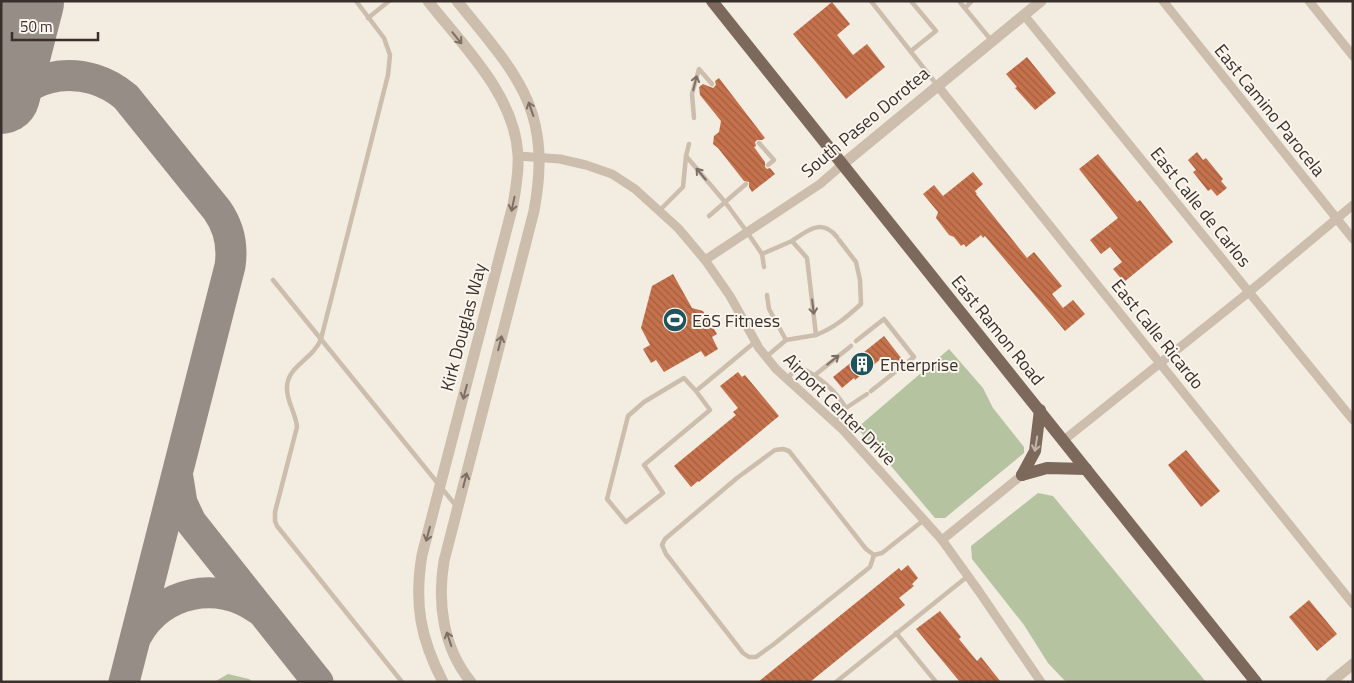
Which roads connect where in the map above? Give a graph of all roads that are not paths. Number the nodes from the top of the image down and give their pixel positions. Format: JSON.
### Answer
{"nodes":[{"id":1,"x":356,"y":1,"type":"edge"},
{"id":2,"x":389,"y":1,"type":"edge"},
{"id":3,"x":428,"y":1,"type":"edge"},
{"id":4,"x":457,"y":1,"type":"edge"},
{"id":5,"x":712,"y":1,"type":"edge"},
{"id":6,"x":871,"y":1,"type":"edge"},
{"id":7,"x":912,"y":1,"type":"edge"},
{"id":8,"x":959,"y":1,"type":"edge"},
{"id":9,"x":972,"y":1,"type":"edge"},
{"id":10,"x":1041,"y":1,"type":"edge"},
{"id":11,"x":1162,"y":1,"type":"edge"},
{"id":12,"x":1309,"y":1,"type":"edge"},
{"id":13,"x":965,"y":8,"type":"junction"},
{"id":14,"x":1024,"y":15,"type":"junction"},
{"id":15,"x":368,"y":18,"type":"junction"},
{"id":16,"x":992,"y":41,"type":"junction"},
{"id":17,"x":911,"y":51,"type":"junction"},
{"id":18,"x":1353,"y":56,"type":"edge"},
{"id":19,"x":712,"y":84,"type":"dead end"},
{"id":20,"x":937,"y":85,"type":"junction"},
{"id":21,"x":694,"y":118,"type":"dead end"},
{"id":22,"x":759,"y":143,"type":"dead end"},
{"id":23,"x":689,"y":144,"type":"dead end"},
{"id":24,"x":518,"y":156,"type":"junction"},
{"id":25,"x":686,"y":156,"type":"junction"},
{"id":26,"x":539,"y":157,"type":"junction"},
{"id":27,"x":843,"y":164,"type":"junction"},
{"id":28,"x":768,"y":165,"type":"dead end"},
{"id":29,"x":746,"y":184,"type":"dead end"},
{"id":30,"x":725,"y":202,"type":"junction"},
{"id":31,"x":1353,"y":205,"type":"edge"},
{"id":32,"x":660,"y":210,"type":"junction"},
{"id":33,"x":709,"y":216,"type":"dead end"},
{"id":34,"x":1336,"y":219,"type":"junction"},
{"id":35,"x":747,"y":232,"type":"junction"},
{"id":36,"x":1353,"y":239,"type":"edge"},
{"id":37,"x":792,"y":241,"type":"junction"},
{"id":38,"x":762,"y":254,"type":"junction"},
{"id":39,"x":705,"y":260,"type":"junction"},
{"id":40,"x":764,"y":267,"type":"dead end"},
{"id":41,"x":273,"y":280,"type":"dead end"},
{"id":42,"x":1249,"y":292,"type":"junction"},
{"id":43,"x":767,"y":295,"type":"dead end"},
{"id":44,"x":816,"y":335,"type":"junction"},
{"id":45,"x":320,"y":339,"type":"junction"},
{"id":46,"x":786,"y":340,"type":"junction"},
{"id":47,"x":856,"y":341,"type":"dead end"},
{"id":48,"x":755,"y":342,"type":"junction"},
{"id":49,"x":851,"y":346,"type":"dead end"},
{"id":50,"x":766,"y":357,"type":"junction"},
{"id":51,"x":1160,"y":363,"type":"junction"},
{"id":52,"x":815,"y":375,"type":"junction"},
{"id":53,"x":786,"y":379,"type":"junction"},
{"id":54,"x":696,"y":390,"type":"junction"},
{"id":55,"x":846,"y":408,"type":"junction"},
{"id":56,"x":1040,"y":410,"type":"junction"},
{"id":57,"x":1353,"y":420,"type":"edge"},
{"id":58,"x":834,"y":422,"type":"junction"},
{"id":59,"x":1064,"y":440,"type":"junction"},
{"id":60,"x":1086,"y":469,"type":"junction"},
{"id":61,"x":1022,"y":475,"type":"junction"},
{"id":62,"x":440,"y":487,"type":"junction"},
{"id":63,"x":458,"y":508,"type":"junction"},
{"id":64,"x":924,"y":520,"type":"junction"},
{"id":65,"x":942,"y":540,"type":"junction"},
{"id":66,"x":874,"y":555,"type":"junction"},
{"id":67,"x":968,"y":576,"type":"junction"},
{"id":68,"x":1353,"y":604,"type":"edge"},
{"id":69,"x":896,"y":633,"type":"junction"},
{"id":70,"x":1353,"y":664,"type":"edge"},
{"id":71,"x":402,"y":682,"type":"edge"},
{"id":72,"x":443,"y":682,"type":"edge"},
{"id":73,"x":471,"y":682,"type":"edge"},
{"id":74,"x":836,"y":682,"type":"edge"},
{"id":75,"x":936,"y":682,"type":"edge"},
{"id":76,"x":1041,"y":682,"type":"edge"},
{"id":77,"x":1256,"y":682,"type":"edge"},
{"id":78,"x":1331,"y":682,"type":"edge"}],
"edges":[{"from":1,"to":15,"type":"lane"},
{"from":2,"to":15,"type":"lane"},
{"from":3,"to":24,"type":"street","name":"Kirk Douglas Way","one_way":true},
{"from":26,"to":4,"type":"street","one_way":true},
{"from":5,"to":27,"type":"main road","name":"East Ramon Road"},
{"from":6,"to":17,"type":"lane"},
{"from":7,"to":17,"type":"lane"},
{"from":8,"to":13,"type":"lane"},
{"from":9,"to":13,"type":"lane"},
{"from":10,"to":14,"type":"street","name":"South Paseo Dorotea"},
{"from":11,"to":34,"type":"street","name":"East Camino Parocela"},
{"from":12,"to":18,"type":"street"},
{"from":13,"to":16,"type":"lane"},
{"from":14,"to":16,"type":"street","name":"South Paseo Dorotea"},
{"from":14,"to":42,"type":"street","name":"East Calle de Carlos"},
{"from":15,"to":45,"type":"lane"},
{"from":16,"to":20,"type":"street","name":"South Paseo Dorotea"},
{"from":17,"to":20,"type":"lane"},
{"from":21,"to":19,"type":"lane","one_way":true},
{"from":20,"to":27,"type":"street","name":"South Paseo Dorotea"},
{"from":20,"to":51,"type":"street","name":"East Calle Ricardo"},
{"from":22,"to":28,"type":"lane"},
{"from":23,"to":25,"type":"lane"},
{"from":24,"to":26,"type":"street","name":"Airport Center Drive"},
{"from":24,"to":62,"type":"street","name":"Kirk Douglas Way","one_way":true},
{"from":30,"to":25,"type":"lane","one_way":true},
{"from":25,"to":32,"type":"lane"},
{"from":26,"to":32,"type":"street","name":"Airport Center Drive"},
{"from":63,"to":26,"type":"street","one_way":true},
{"from":27,"to":35,"type":"street","name":"South Paseo Dorotea"},
{"from":27,"to":56,"type":"main road","name":"East Ramon Road"},
{"from":29,"to":30,"type":"lane"},
{"from":30,"to":33,"type":"lane"},
{"from":30,"to":35,"type":"lane"},
{"from":31,"to":34,"type":"street"},
{"from":32,"to":39,"type":"street","name":"Airport Center Drive"},
{"from":34,"to":36,"type":"street","name":"East Camino Parocela"},
{"from":34,"to":42,"type":"street"},
{"from":35,"to":38,"type":"lane"},
{"from":35,"to":39,"type":"street","name":"South Paseo Dorotea"},
{"from":37,"to":38,"type":"lane"},
{"from":37,"to":44,"type":"lane","one_way":true},
{"from":37,"to":44,"type":"lane"},
{"from":38,"to":40,"type":"lane"},
{"from":39,"to":48,"type":"street","name":"Airport Center Drive"},
{"from":41,"to":45,"type":"lane"},
{"from":42,"to":51,"type":"street"},
{"from":42,"to":57,"type":"street","name":"East Calle de Carlos"},
{"from":43,"to":46,"type":"lane"},
{"from":44,"to":46,"type":"lane"},
{"from":45,"to":62,"type":"lane"},
{"from":45,"to":71,"type":"lane"},
{"from":46,"to":50,"type":"lane"},
{"from":47,"to":55,"type":"lane"},
{"from":48,"to":50,"type":"street","name":"Airport Center Drive"},
{"from":48,"to":54,"type":"lane"},
{"from":52,"to":49,"type":"lane","one_way":true},
{"from":50,"to":53,"type":"street","name":"Airport Center Drive"},
{"from":51,"to":59,"type":"street"},
{"from":51,"to":68,"type":"street","name":"East Calle Ricardo"},
{"from":52,"to":53,"type":"lane"},
{"from":52,"to":55,"type":"lane"},
{"from":53,"to":58,"type":"street","name":"Airport Center Drive"},
{"from":54,"to":54,"type":"lane"},
{"from":55,"to":58,"type":"lane"},
{"from":56,"to":59,"type":"main road","name":"East Ramon Road"},
{"from":56,"to":61,"type":"main road","one_way":true},
{"from":58,"to":64,"type":"street","name":"Airport Center Drive"},
{"from":59,"to":60,"type":"main road","name":"East Ramon Road"},
{"from":60,"to":61,"type":"main road"},
{"from":60,"to":77,"type":"main road","name":"East Ramon Road"},
{"from":61,"to":65,"type":"street"},
{"from":62,"to":63,"type":"lane"},
{"from":62,"to":72,"type":"street","name":"Kirk Douglas Way","one_way":true},
{"from":73,"to":63,"type":"street","one_way":true},
{"from":64,"to":65,"type":"street","name":"Airport Center Drive"},
{"from":64,"to":66,"type":"lane"},
{"from":65,"to":67,"type":"street","name":"Airport Center Drive"},
{"from":66,"to":66,"type":"lane"},
{"from":67,"to":69,"type":"lane"},
{"from":67,"to":76,"type":"street","name":"Airport Center Drive"},
{"from":69,"to":74,"type":"lane"},
{"from":69,"to":75,"type":"lane"},
{"from":70,"to":78,"type":"street"}]}
